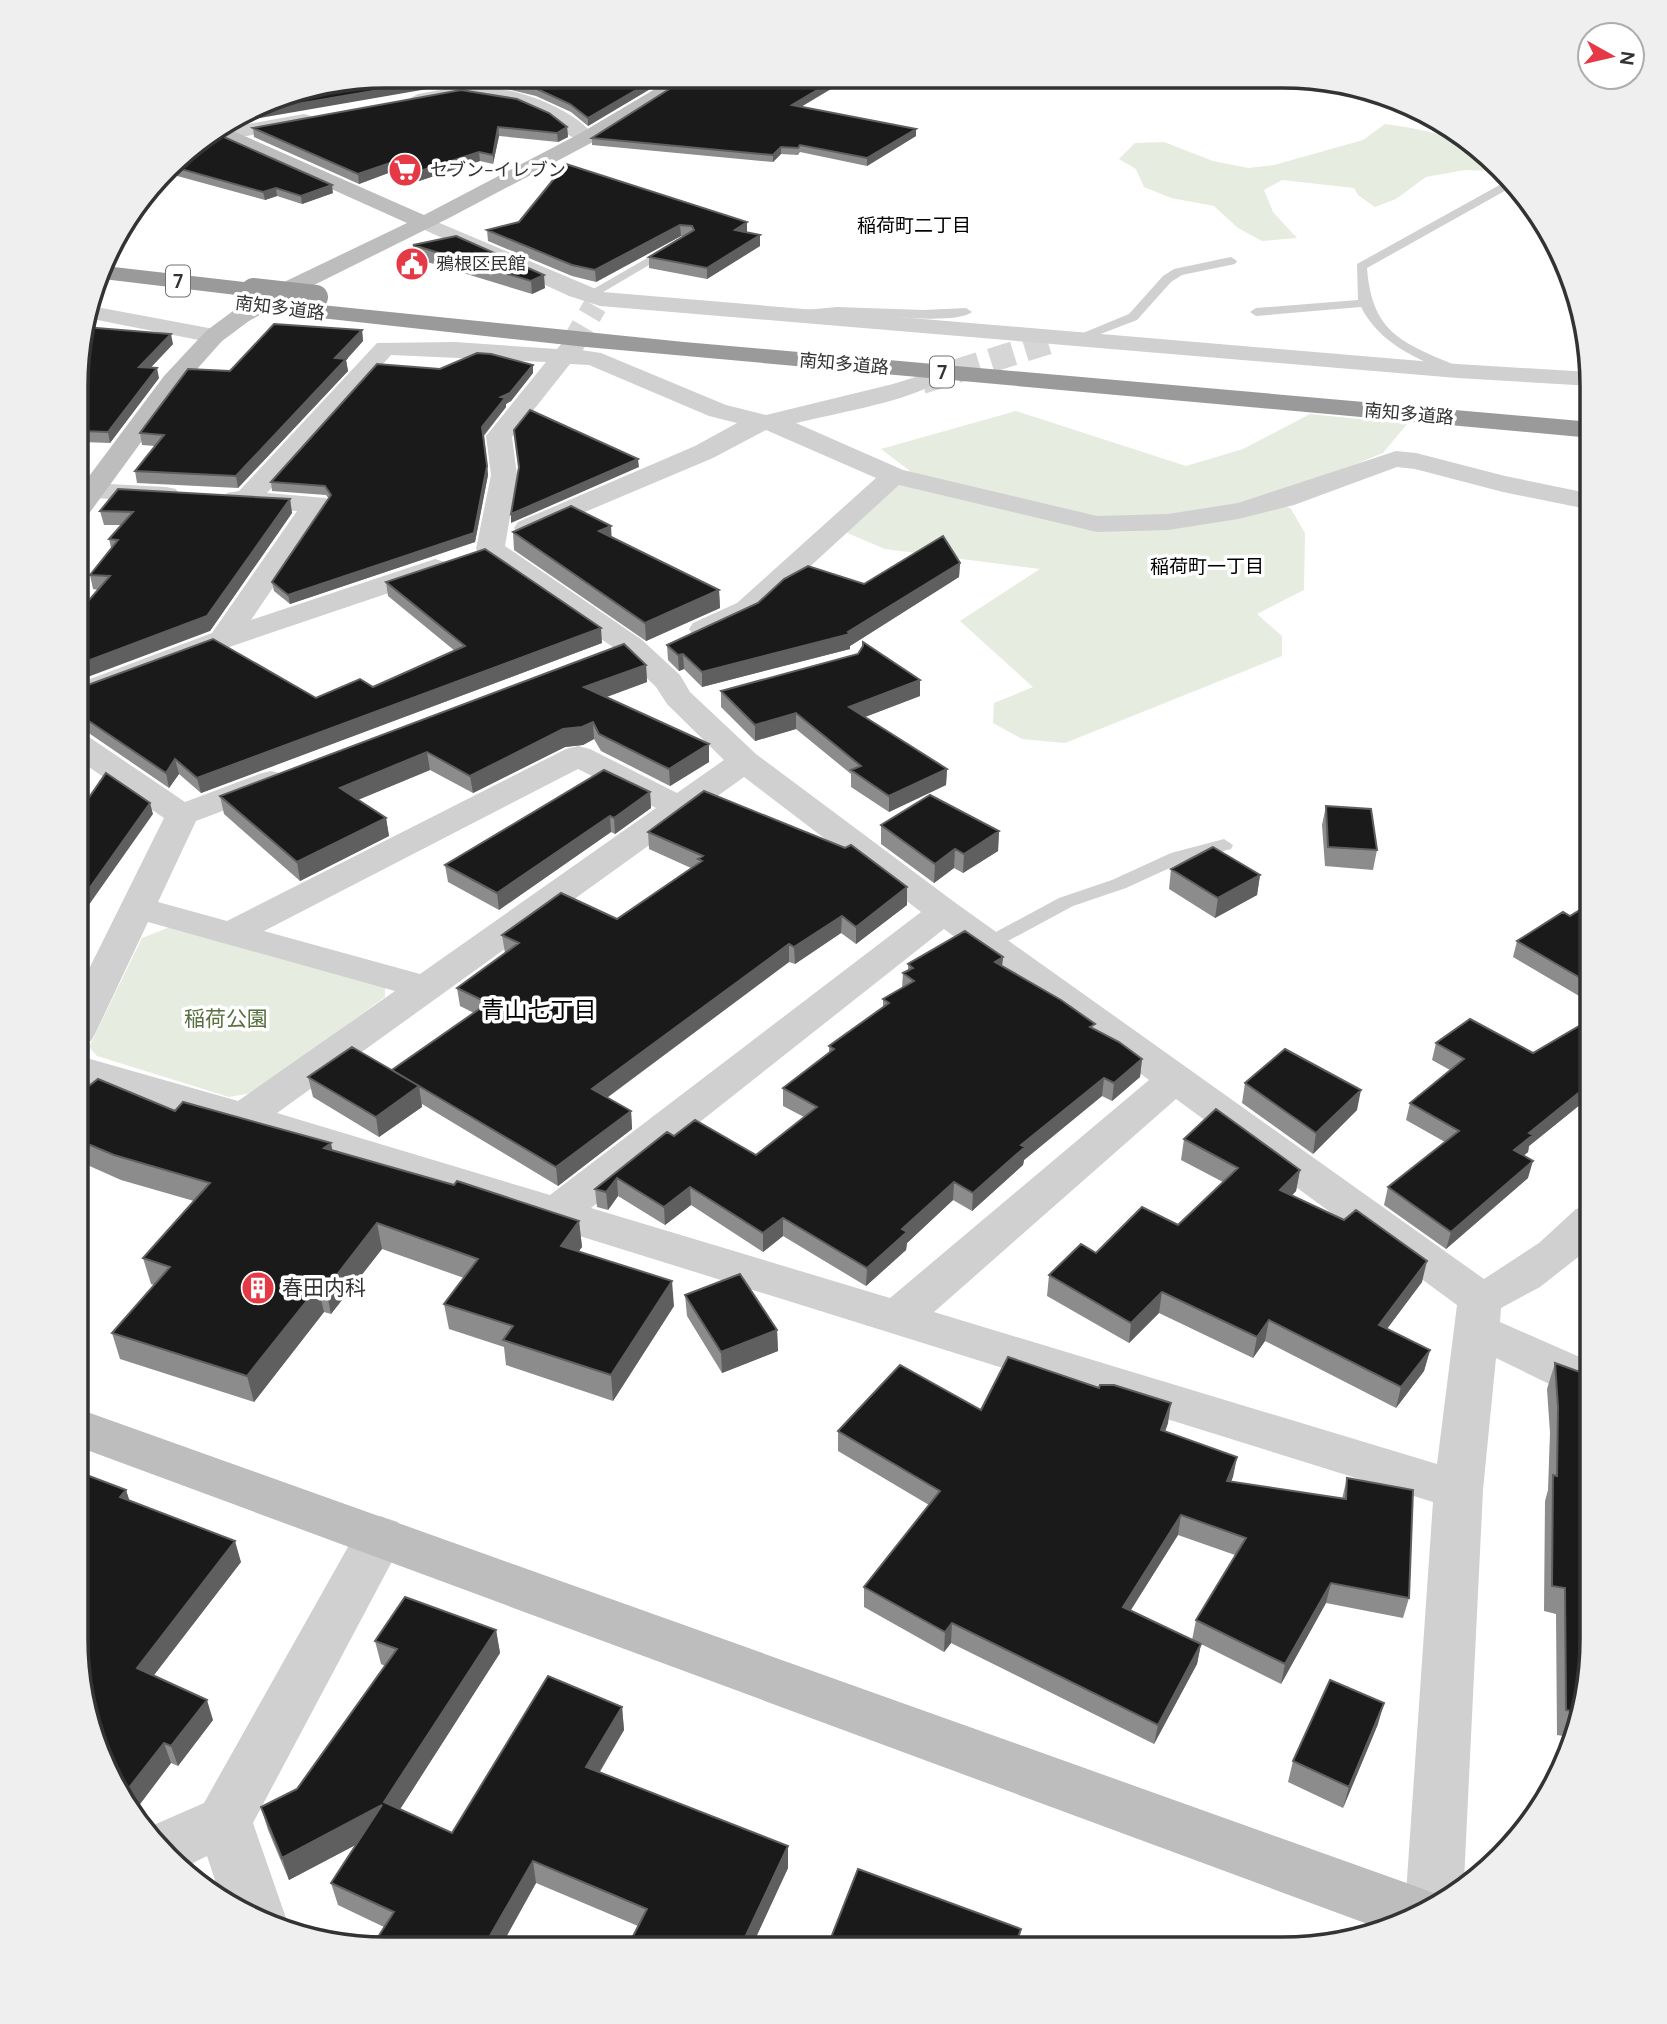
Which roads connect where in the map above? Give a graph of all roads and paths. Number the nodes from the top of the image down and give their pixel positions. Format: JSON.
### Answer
{"nodes":[{"id":1,"x":670,"y":88,"type":"edge"},
{"id":2,"x":397,"y":103,"type":"edge"},
{"id":3,"x":329,"y":116,"type":"edge"},
{"id":4,"x":230,"y":131,"type":"edge"},
{"id":5,"x":224,"y":135,"type":"edge"},
{"id":6,"x":586,"y":138,"type":"junction"},
{"id":7,"x":1503,"y":187,"type":"edge"},
{"id":8,"x":423,"y":222,"type":"junction"},
{"id":9,"x":686,"y":240,"type":"edge"},
{"id":10,"x":1231,"y":261,"type":"dead end"},
{"id":11,"x":110,"y":273,"type":"edge"},
{"id":12,"x":104,"y":288,"type":"edge"},
{"id":13,"x":595,"y":300,"type":"junction"},
{"id":14,"x":1365,"y":303,"type":"junction"},
{"id":15,"x":966,"y":312,"type":"dead end"},
{"id":16,"x":1256,"y":312,"type":"dead end"},
{"id":17,"x":97,"y":314,"type":"edge"},
{"id":18,"x":792,"y":316,"type":"junction"},
{"id":19,"x":214,"y":336,"type":"junction"},
{"id":20,"x":1072,"y":340,"type":"junction"},
{"id":21,"x":568,"y":351,"type":"junction"},
{"id":22,"x":1457,"y":371,"type":"junction"},
{"id":23,"x":1580,"y":378,"type":"edge"},
{"id":24,"x":922,"y":382,"type":"tunnel mouth"},
{"id":25,"x":1580,"y":412,"type":"edge"},
{"id":26,"x":763,"y":422,"type":"junction"},
{"id":27,"x":1580,"y":429,"type":"edge"},
{"id":28,"x":894,"y":476,"type":"junction"},
{"id":29,"x":88,"y":495,"type":"edge"},
{"id":30,"x":88,"y":500,"type":"edge"},
{"id":31,"x":246,"y":500,"type":"junction"},
{"id":32,"x":1580,"y":500,"type":"edge"},
{"id":33,"x":490,"y":549,"type":"junction"},
{"id":34,"x":223,"y":639,"type":"junction"},
{"id":35,"x":654,"y":648,"type":"junction"},
{"id":36,"x":593,"y":661,"type":"edge"},
{"id":37,"x":88,"y":691,"type":"edge"},
{"id":38,"x":88,"y":751,"type":"edge"},
{"id":39,"x":744,"y":761,"type":"junction"},
{"id":40,"x":297,"y":771,"type":"edge"},
{"id":41,"x":680,"y":807,"type":"junction"},
{"id":42,"x":182,"y":814,"type":"junction"},
{"id":43,"x":1224,"y":845,"type":"dead end"},
{"id":44,"x":138,"y":908,"type":"junction"},
{"id":45,"x":944,"y":912,"type":"junction"},
{"id":46,"x":230,"y":934,"type":"junction"},
{"id":47,"x":988,"y":944,"type":"junction"},
{"id":48,"x":425,"y":987,"type":"junction"},
{"id":49,"x":88,"y":1008,"type":"edge"},
{"id":50,"x":88,"y":1072,"type":"edge"},
{"id":51,"x":1176,"y":1078,"type":"junction"},
{"id":52,"x":244,"y":1117,"type":"junction"},
{"id":53,"x":556,"y":1213,"type":"junction"},
{"id":54,"x":1580,"y":1234,"type":"edge"},
{"id":55,"x":1478,"y":1315,"type":"junction"},
{"id":56,"x":898,"y":1317,"type":"junction"},
{"id":57,"x":1580,"y":1378,"type":"edge"},
{"id":58,"x":88,"y":1431,"type":"edge"},
{"id":59,"x":1458,"y":1490,"type":"junction"},
{"id":60,"x":380,"y":1537,"type":"junction"},
{"id":61,"x":224,"y":1821,"type":"junction"},
{"id":62,"x":171,"y":1845,"type":"edge"},
{"id":63,"x":1435,"y":1894,"type":"edge"},
{"id":64,"x":253,"y":1905,"type":"edge"},
{"id":65,"x":1404,"y":1910,"type":"edge"}],
"edges":[{"from":1,"to":6,"type":"street"},
{"from":2,"to":6,"type":"street"},
{"from":3,"to":4,"type":"street"},
{"from":5,"to":8,"type":"street"},
{"from":6,"to":8,"type":"street"},
{"from":7,"to":14,"type":"lane"},
{"from":8,"to":13,"type":"street"},
{"from":8,"to":19,"type":"street"},
{"from":9,"to":13,"type":"lane"},
{"from":10,"to":20,"type":"lane"},
{"from":11,"to":25,"type":"highway","name":"南知多道路","number":"7","bridge":true},
{"from":12,"to":27,"type":"highway","name":"南知多道路","number":"7"},
{"from":13,"to":18,"type":"street"},
{"from":14,"to":16,"type":"lane"},
{"from":14,"to":22,"type":"lane"},
{"from":15,"to":18,"type":"lane"},
{"from":17,"to":19,"type":"street"},
{"from":18,"to":20,"type":"street"},
{"from":19,"to":29,"type":"street"},
{"from":20,"to":22,"type":"street"},
{"from":21,"to":26,"type":"street"},
{"from":21,"to":31,"type":"street"},
{"from":21,"to":33,"type":"street"},
{"from":22,"to":23,"type":"street"},
{"from":24,"to":26,"type":"street"},
{"from":26,"to":28,"type":"street"},
{"from":26,"to":33,"type":"street"},
{"from":28,"to":32,"type":"street"},
{"from":28,"to":35,"type":"street"},
{"from":30,"to":31,"type":"street"},
{"from":31,"to":34,"type":"street"},
{"from":33,"to":34,"type":"street"},
{"from":33,"to":35,"type":"street"},
{"from":34,"to":37,"type":"street"},
{"from":35,"to":36,"type":"street"},
{"from":35,"to":39,"type":"street"},
{"from":38,"to":42,"type":"street"},
{"from":39,"to":41,"type":"street"},
{"from":39,"to":45,"type":"street"},
{"from":40,"to":42,"type":"street"},
{"from":41,"to":46,"type":"street"},
{"from":41,"to":48,"type":"street"},
{"from":42,"to":44,"type":"street"},
{"from":43,"to":47,"type":"lane"},
{"from":44,"to":46,"type":"street"},
{"from":44,"to":49,"type":"street"},
{"from":45,"to":47,"type":"street"},
{"from":45,"to":53,"type":"street"},
{"from":46,"to":48,"type":"street"},
{"from":47,"to":51,"type":"street"},
{"from":48,"to":52,"type":"street"},
{"from":50,"to":52,"type":"street"},
{"from":51,"to":55,"type":"street"},
{"from":51,"to":56,"type":"street"},
{"from":52,"to":53,"type":"street"},
{"from":53,"to":56,"type":"street"},
{"from":54,"to":55,"type":"street"},
{"from":55,"to":57,"type":"street"},
{"from":55,"to":59,"type":"street"},
{"from":56,"to":59,"type":"street"},
{"from":58,"to":60,"type":"street"},
{"from":59,"to":63,"type":"street"},
{"from":60,"to":61,"type":"street"},
{"from":60,"to":65,"type":"street"},
{"from":61,"to":62,"type":"street"},
{"from":61,"to":64,"type":"street"}]}
